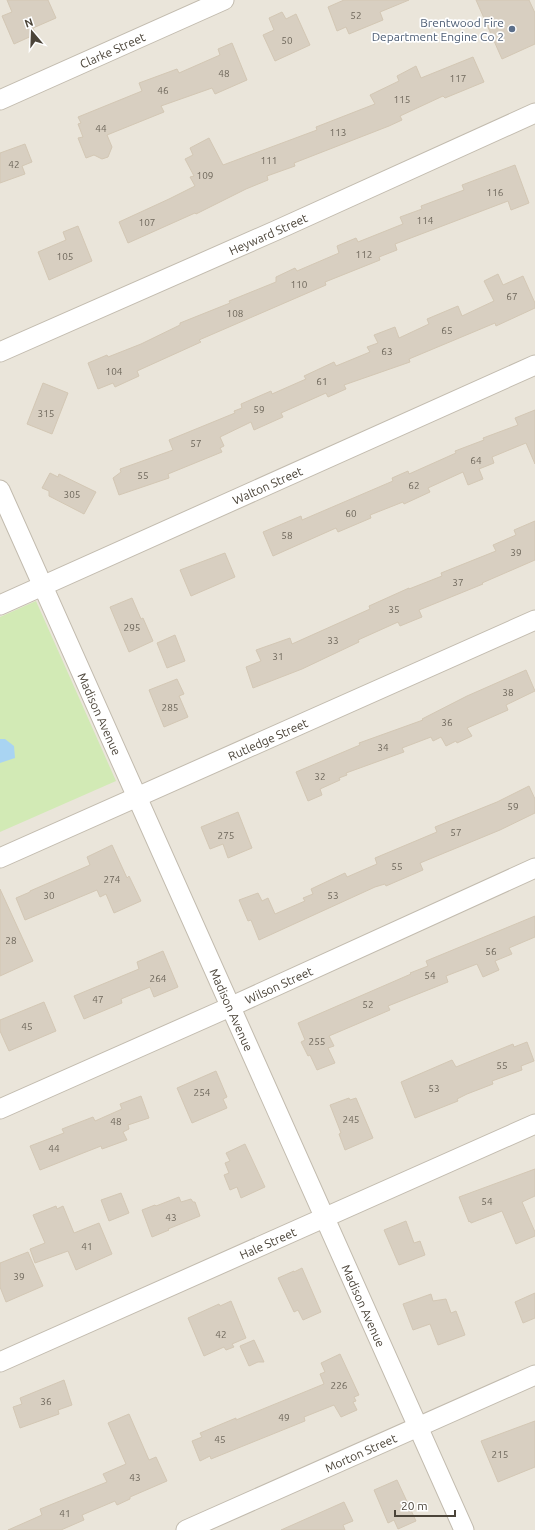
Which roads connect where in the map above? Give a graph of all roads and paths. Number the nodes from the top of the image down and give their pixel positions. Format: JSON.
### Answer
{"nodes":[{"id":1,"x":224,"y":0,"type":"edge"},
{"id":2,"x":0,"y":100,"type":"edge"},
{"id":3,"x":535,"y":113,"type":"edge"},
{"id":4,"x":0,"y":352,"type":"edge"},
{"id":5,"x":535,"y":365,"type":"edge"},
{"id":6,"x":0,"y":490,"type":"edge"},
{"id":7,"x":44,"y":586,"type":"junction"},
{"id":8,"x":0,"y":605,"type":"edge"},
{"id":9,"x":535,"y":620,"type":"edge"},
{"id":10,"x":136,"y":797,"type":"junction"},
{"id":11,"x":0,"y":858,"type":"edge"},
{"id":12,"x":535,"y":868,"type":"edge"},
{"id":13,"x":230,"y":1007,"type":"junction"},
{"id":14,"x":0,"y":1109,"type":"edge"},
{"id":15,"x":535,"y":1124,"type":"edge"},
{"id":16,"x":324,"y":1218,"type":"junction"},
{"id":17,"x":0,"y":1362,"type":"edge"},
{"id":18,"x":535,"y":1375,"type":"edge"},
{"id":19,"x":418,"y":1427,"type":"junction"},
{"id":20,"x":186,"y":1530,"type":"edge"},
{"id":21,"x":464,"y":1530,"type":"edge"}],
"edges":[{"from":1,"to":2,"type":"street","name":"Clarke Street"},
{"from":3,"to":4,"type":"street","name":"Heyward Street"},
{"from":5,"to":7,"type":"street","name":"Walton Street"},
{"from":6,"to":7,"type":"street","name":"Madison Avenue"},
{"from":7,"to":8,"type":"street","name":"Walton Street"},
{"from":7,"to":10,"type":"street","name":"Madison Avenue"},
{"from":9,"to":10,"type":"street","name":"Rutledge Street"},
{"from":10,"to":11,"type":"street","name":"Rutledge Street"},
{"from":10,"to":13,"type":"street","name":"Madison Avenue"},
{"from":12,"to":13,"type":"street","name":"Wilson Street"},
{"from":13,"to":14,"type":"street","name":"Wilson Street"},
{"from":13,"to":16,"type":"street","name":"Madison Avenue"},
{"from":15,"to":16,"type":"street","name":"Hale Street"},
{"from":16,"to":17,"type":"street","name":"Hale Street"},
{"from":16,"to":19,"type":"street","name":"Madison Avenue"},
{"from":18,"to":19,"type":"street","name":"Morton Street"},
{"from":19,"to":20,"type":"street","name":"Morton Street"},
{"from":19,"to":21,"type":"street","name":"Madison Avenue"}]}
